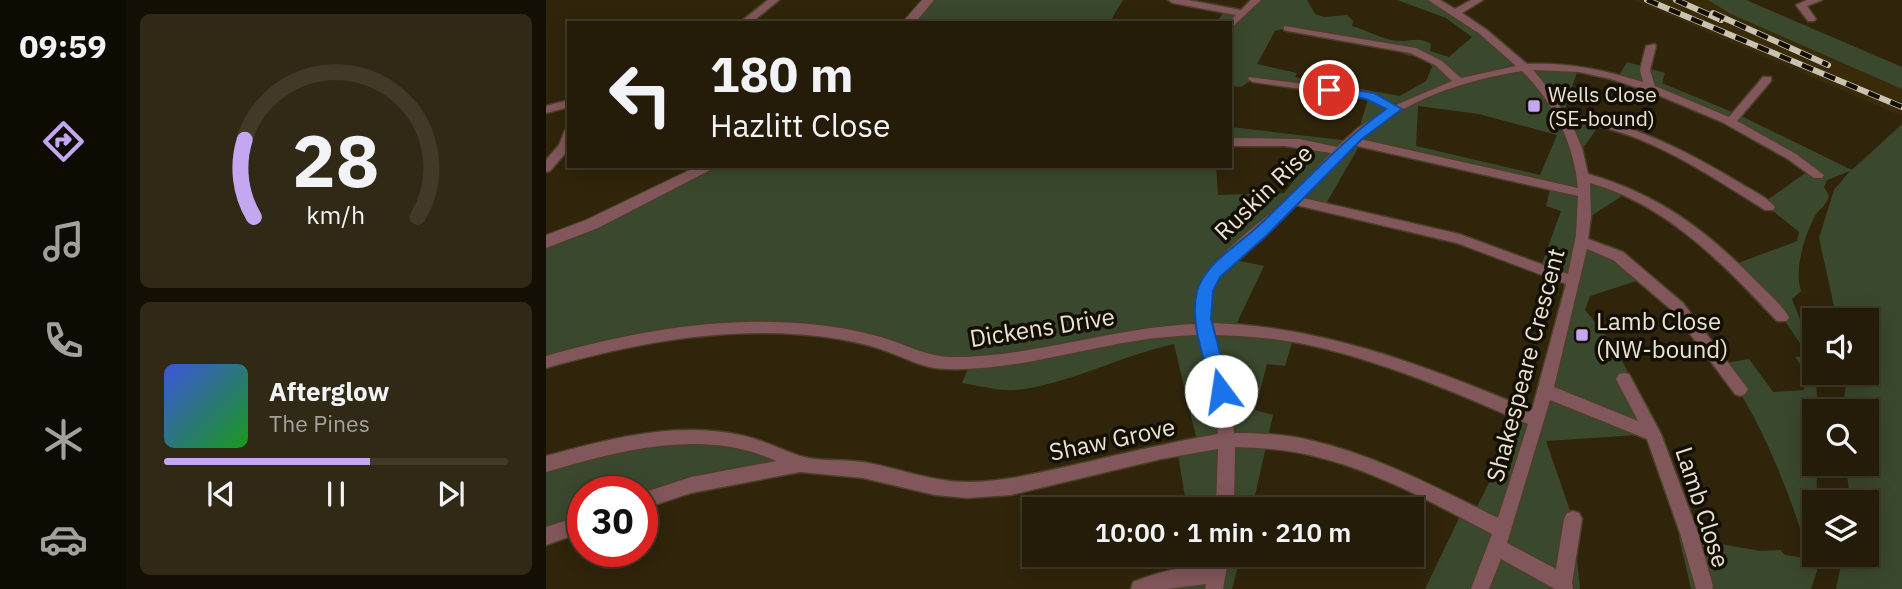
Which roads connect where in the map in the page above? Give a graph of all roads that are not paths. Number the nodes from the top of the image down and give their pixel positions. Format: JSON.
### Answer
{"nodes":[{"id":1,"x":774,"y":0,"type":"edge"},
{"id":2,"x":928,"y":0,"type":"edge"},
{"id":3,"x":1173,"y":0,"type":"edge"},
{"id":4,"x":1256,"y":0,"type":"edge"},
{"id":5,"x":1433,"y":0,"type":"edge"},
{"id":6,"x":1478,"y":0,"type":"edge"},
{"id":7,"x":1818,"y":0,"type":"edge"},
{"id":8,"x":1456,"y":12,"type":"junction"},
{"id":9,"x":1243,"y":13,"type":"junction"},
{"id":10,"x":1811,"y":19,"type":"dead end"},
{"id":11,"x":747,"y":21,"type":"edge"},
{"id":12,"x":910,"y":21,"type":"edge"},
{"id":13,"x":1232,"y":24,"type":"edge"},
{"id":14,"x":1288,"y":28,"type":"dead end"},
{"id":15,"x":1651,"y":46,"type":"dead end"},
{"id":16,"x":1525,"y":68,"type":"junction"},
{"id":17,"x":1253,"y":79,"type":"dead end"},
{"id":18,"x":1766,"y":79,"type":"dead end"},
{"id":19,"x":1460,"y":83,"type":"junction"},
{"id":20,"x":1651,"y":90,"type":"junction"},
{"id":21,"x":567,"y":104,"type":"edge"},
{"id":22,"x":1395,"y":109,"type":"junction"},
{"id":23,"x":546,"y":110,"type":"edge"},
{"id":24,"x":1562,"y":118,"type":"junction"},
{"id":25,"x":1731,"y":121,"type":"junction"},
{"id":26,"x":567,"y":140,"type":"edge"},
{"id":27,"x":1351,"y":141,"type":"junction"},
{"id":28,"x":1232,"y":142,"type":"edge"},
{"id":29,"x":1340,"y":152,"type":"junction"},
{"id":30,"x":546,"y":168,"type":"edge"},
{"id":31,"x":707,"y":168,"type":"edge"},
{"id":32,"x":1818,"y":175,"type":"dead end"},
{"id":33,"x":1583,"y":177,"type":"junction"},
{"id":34,"x":1583,"y":193,"type":"junction"},
{"id":35,"x":1294,"y":200,"type":"junction"},
{"id":36,"x":1769,"y":207,"type":"dead end"},
{"id":37,"x":1581,"y":241,"type":"junction"},
{"id":38,"x":546,"y":242,"type":"edge"},
{"id":39,"x":1573,"y":281,"type":"junction"},
{"id":40,"x":1782,"y":317,"type":"dead end"},
{"id":41,"x":1205,"y":329,"type":"junction"},
{"id":42,"x":546,"y":362,"type":"edge"},
{"id":43,"x":1624,"y":379,"type":"dead end"},
{"id":44,"x":1740,"y":389,"type":"dead end"},
{"id":45,"x":1546,"y":391,"type":"junction"},
{"id":46,"x":1537,"y":420,"type":"junction"},
{"id":47,"x":1653,"y":434,"type":"junction"},
{"id":48,"x":1228,"y":440,"type":"junction"},
{"id":49,"x":546,"y":464,"type":"edge"},
{"id":50,"x":800,"y":464,"type":"junction"},
{"id":51,"x":658,"y":496,"type":"edge"},
{"id":52,"x":1225,"y":497,"type":"edge"},
{"id":53,"x":1573,"y":520,"type":"dead end"},
{"id":54,"x":567,"y":529,"type":"edge"},
{"id":55,"x":546,"y":536,"type":"edge"},
{"id":56,"x":1500,"y":539,"type":"junction"},
{"id":57,"x":1215,"y":582,"type":"edge"},
{"id":58,"x":1563,"y":586,"type":"edge"},
{"id":59,"x":1704,"y":586,"type":"dead end"},
{"id":60,"x":1140,"y":589,"type":"edge"},
{"id":61,"x":1480,"y":589,"type":"edge"}],
"edges":[{"from":1,"to":11,"type":"street"},
{"from":2,"to":12,"type":"street"},
{"from":3,"to":9,"type":"street"},
{"from":4,"to":9,"type":"street"},
{"from":5,"to":8,"type":"street","name":"Shakespeare Crescent"},
{"from":6,"to":8,"type":"street"},
{"from":7,"to":10,"type":"street"},
{"from":8,"to":16,"type":"street","name":"Shakespeare Crescent"},
{"from":9,"to":13,"type":"street"},
{"from":14,"to":19,"type":"street"},
{"from":15,"to":20,"type":"street"},
{"from":16,"to":19,"type":"street","name":"Ruskin Rise"},
{"from":16,"to":20,"type":"street","name":"Ruskin Rise"},
{"from":16,"to":24,"type":"street","name":"Shakespeare Crescent"},
{"from":17,"to":22,"type":"street"},
{"from":18,"to":25,"type":"street"},
{"from":19,"to":22,"type":"street","name":"Ruskin Rise"},
{"from":20,"to":25,"type":"street","name":"Ruskin Rise"},
{"from":21,"to":23,"type":"street"},
{"from":22,"to":27,"type":"street","name":"Ruskin Rise"},
{"from":24,"to":33,"type":"street","name":"Shakespeare Crescent"},
{"from":24,"to":36,"type":"street"},
{"from":25,"to":32,"type":"street","name":"Ruskin Rise"},
{"from":26,"to":30,"type":"street"},
{"from":27,"to":29,"type":"street","name":"Ruskin Rise"},
{"from":27,"to":34,"type":"street"},
{"from":28,"to":29,"type":"street"},
{"from":29,"to":35,"type":"street","name":"Ruskin Rise"},
{"from":31,"to":38,"type":"street"},
{"from":33,"to":34,"type":"street","name":"Shakespeare Crescent"},
{"from":33,"to":40,"type":"street"},
{"from":34,"to":37,"type":"street","name":"Shakespeare Crescent"},
{"from":35,"to":39,"type":"street"},
{"from":35,"to":41,"type":"street","name":"Ruskin Rise"},
{"from":37,"to":39,"type":"street","name":"Shakespeare Crescent"},
{"from":37,"to":44,"type":"street"},
{"from":39,"to":45,"type":"street","name":"Shakespeare Crescent"},
{"from":41,"to":42,"type":"street","name":"Dickens Drive"},
{"from":41,"to":46,"type":"street","name":"Dickens Drive"},
{"from":41,"to":48,"type":"street","name":"Ruskin Rise"},
{"from":43,"to":47,"type":"street"},
{"from":45,"to":46,"type":"street","name":"Shakespeare Crescent"},
{"from":45,"to":47,"type":"street","name":"Lamb Close"},
{"from":46,"to":56,"type":"street","name":"Shakespeare Crescent"},
{"from":47,"to":59,"type":"street","name":"Lamb Close"},
{"from":48,"to":50,"type":"street","name":"Shaw Grove"},
{"from":48,"to":52,"type":"street","name":"Ruskin Rise"},
{"from":48,"to":56,"type":"street","name":"Shaw Grove"},
{"from":49,"to":50,"type":"street","name":"Shaw Grove"},
{"from":50,"to":51,"type":"street","name":"Shaw Grove"},
{"from":53,"to":58,"type":"street"},
{"from":54,"to":55,"type":"street"},
{"from":56,"to":58,"type":"street","name":"Shaw Grove"},
{"from":56,"to":61,"type":"street","name":"Shakespeare Crescent"},
{"from":57,"to":60,"type":"street"}]}
